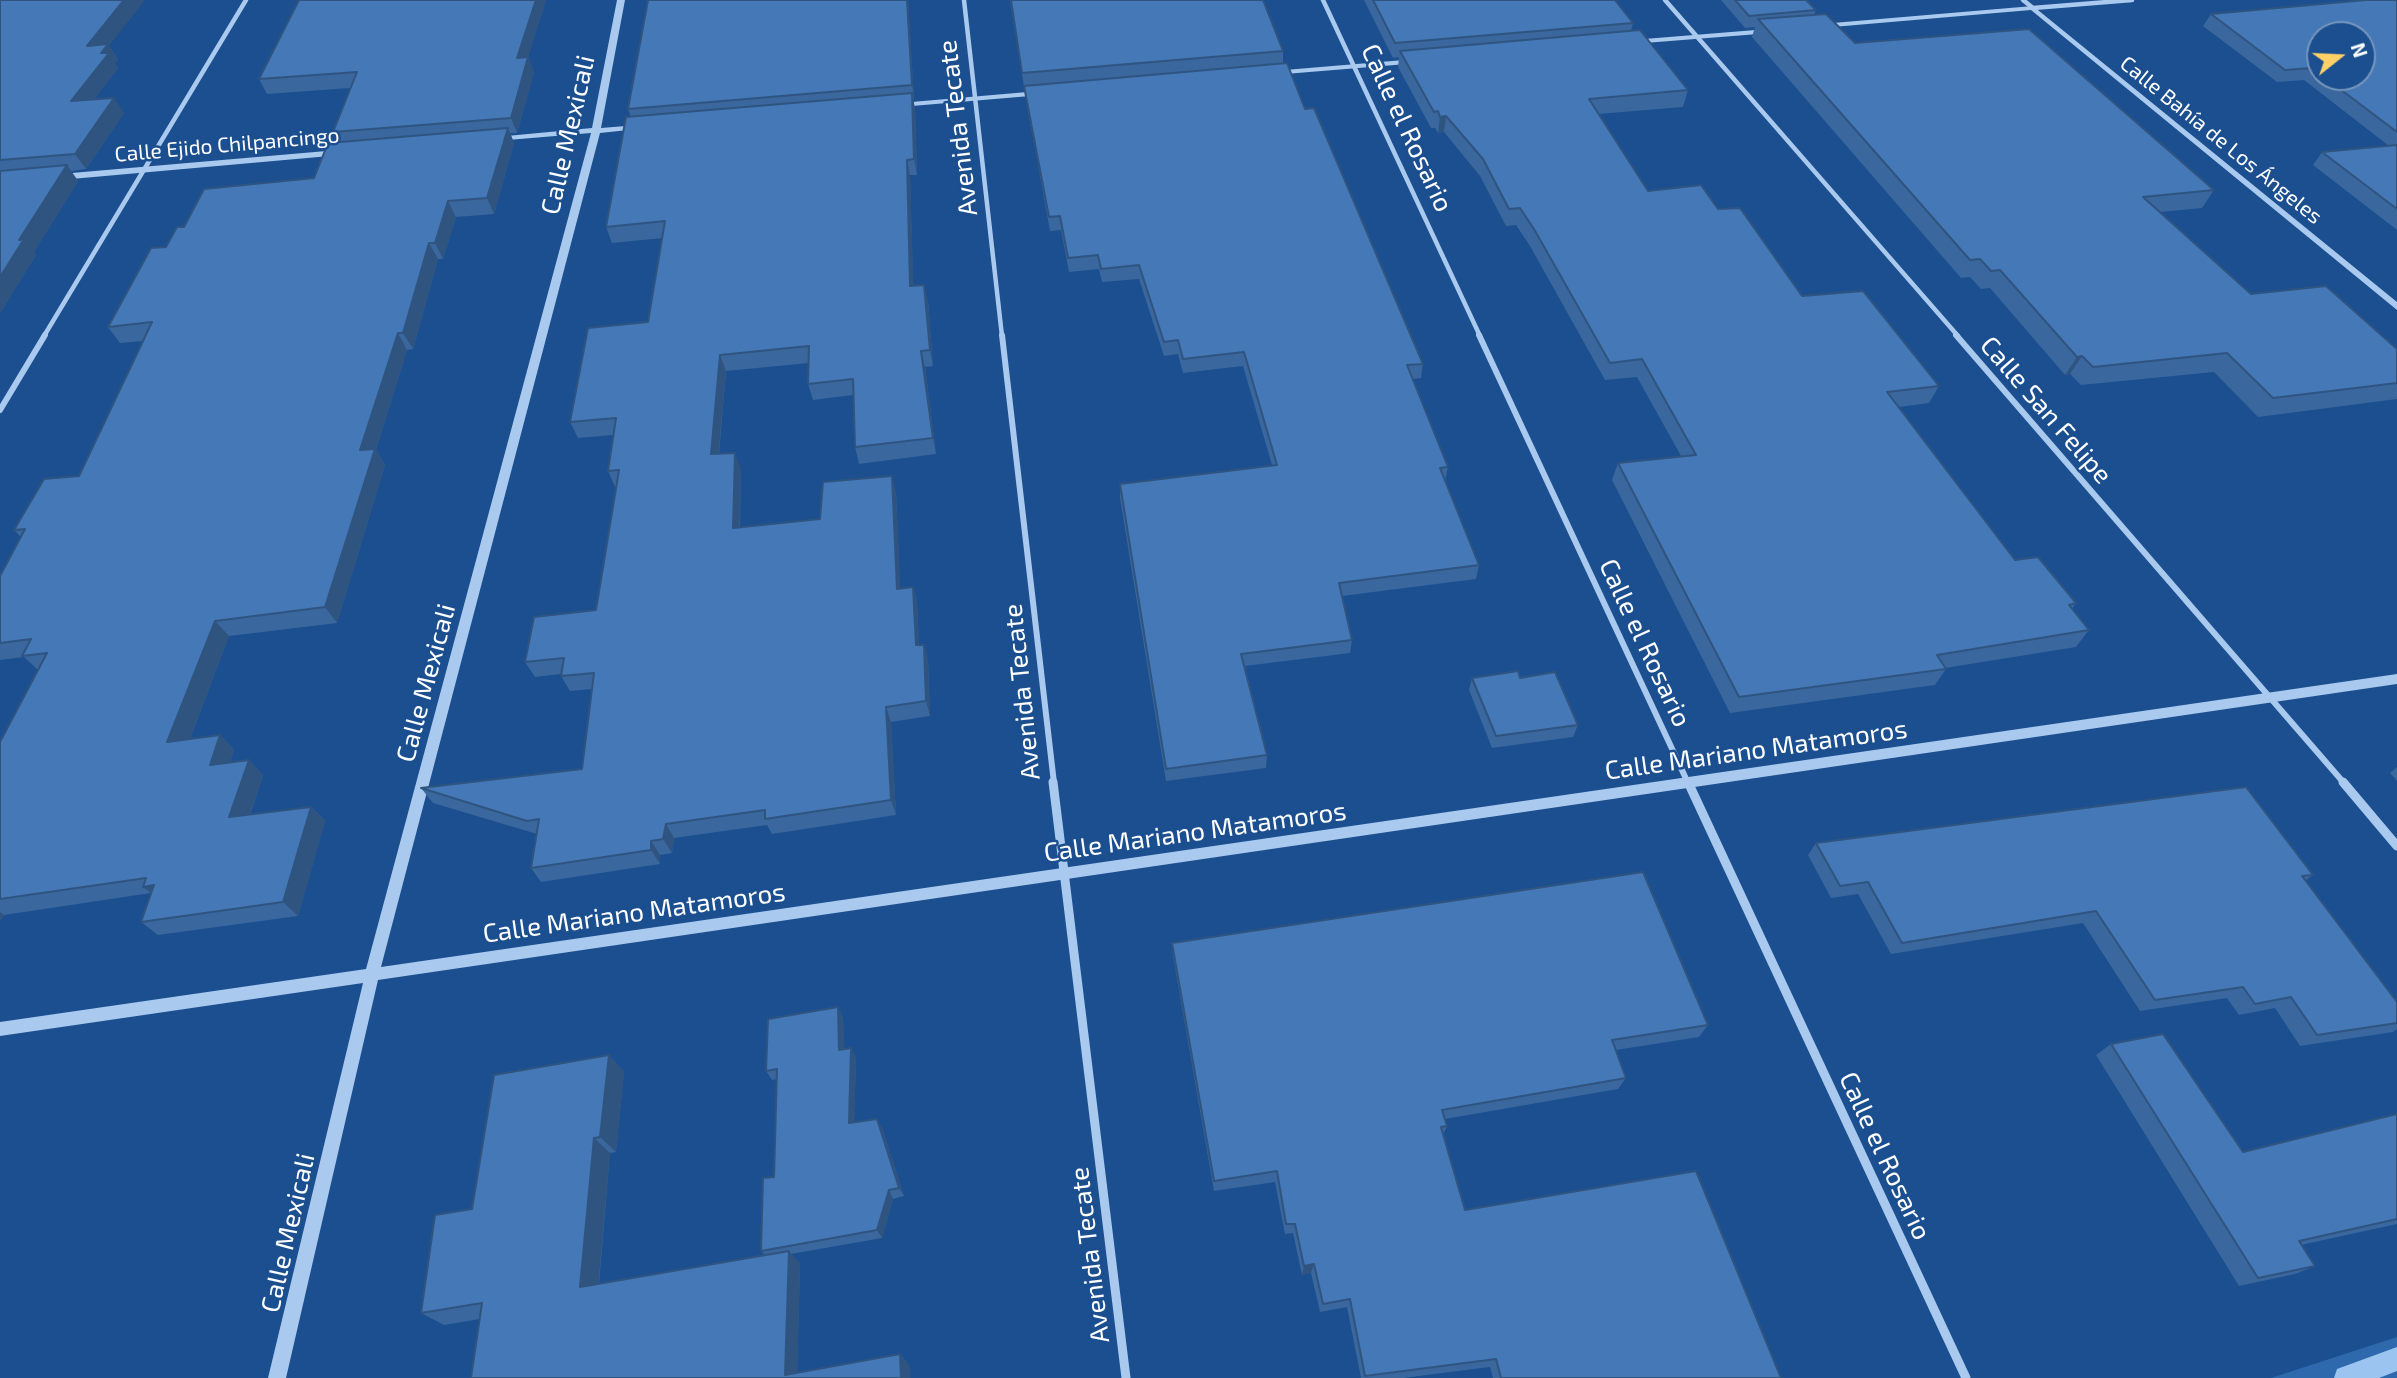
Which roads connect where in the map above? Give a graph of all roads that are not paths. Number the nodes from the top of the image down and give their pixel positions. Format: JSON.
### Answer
{"nodes":[{"id":1,"x":246,"y":0,"type":"edge"},
{"id":2,"x":621,"y":0,"type":"edge"},
{"id":3,"x":964,"y":0,"type":"edge"},
{"id":4,"x":1323,"y":0,"type":"edge"},
{"id":5,"x":1665,"y":0,"type":"edge"},
{"id":6,"x":2023,"y":0,"type":"edge"},
{"id":7,"x":2132,"y":0,"type":"edge"},
{"id":8,"x":2033,"y":8,"type":"junction"},
{"id":9,"x":1816,"y":27,"type":"edge"},
{"id":10,"x":1776,"y":30,"type":"edge"},
{"id":11,"x":1695,"y":37,"type":"junction"},
{"id":12,"x":1627,"y":43,"type":"edge"},
{"id":13,"x":1423,"y":60,"type":"edge"},
{"id":14,"x":1355,"y":66,"type":"junction"},
{"id":15,"x":1261,"y":74,"type":"edge"},
{"id":16,"x":1044,"y":93,"type":"edge"},
{"id":17,"x":976,"y":99,"type":"junction"},
{"id":18,"x":894,"y":105,"type":"edge"},
{"id":19,"x":650,"y":126,"type":"edge"},
{"id":20,"x":596,"y":131,"type":"junction"},
{"id":21,"x":486,"y":140,"type":"edge"},
{"id":22,"x":348,"y":152,"type":"edge"},
{"id":23,"x":142,"y":170,"type":"junction"},
{"id":24,"x":52,"y":177,"type":"edge"},
{"id":25,"x":2397,"y":307,"type":"edge"},
{"id":26,"x":0,"y":410,"type":"edge"},
{"id":27,"x":2397,"y":680,"type":"edge"},
{"id":28,"x":2273,"y":698,"type":"junction"},
{"id":29,"x":1686,"y":783,"type":"junction"},
{"id":30,"x":2397,"y":846,"type":"edge"},
{"id":31,"x":1064,"y":874,"type":"junction"},
{"id":32,"x":372,"y":975,"type":"junction"},
{"id":33,"x":0,"y":1029,"type":"edge"},
{"id":34,"x":277,"y":1378,"type":"edge"},
{"id":35,"x":1126,"y":1378,"type":"edge"},
{"id":36,"x":1966,"y":1378,"type":"edge"}],
"edges":[{"from":1,"to":23,"type":"street"},
{"from":2,"to":20,"type":"street","name":"Calle Mexicali"},
{"from":3,"to":17,"type":"street","name":"Avenida Tecate"},
{"from":4,"to":14,"type":"street","name":"Calle el Rosario"},
{"from":5,"to":11,"type":"street","name":"Calle San Felipe"},
{"from":6,"to":8,"type":"street","name":"Calle Bahía de Los Ángeles"},
{"from":7,"to":8,"type":"street"},
{"from":8,"to":9,"type":"street"},
{"from":8,"to":25,"type":"street","name":"Calle Bahía de Los Ángeles"},
{"from":10,"to":11,"type":"street"},
{"from":11,"to":12,"type":"street"},
{"from":11,"to":28,"type":"street","name":"Calle San Felipe"},
{"from":13,"to":14,"type":"street"},
{"from":14,"to":15,"type":"street"},
{"from":14,"to":29,"type":"street","name":"Calle el Rosario"},
{"from":16,"to":17,"type":"street"},
{"from":17,"to":18,"type":"street"},
{"from":17,"to":31,"type":"street","name":"Avenida Tecate"},
{"from":19,"to":20,"type":"street"},
{"from":20,"to":21,"type":"street"},
{"from":20,"to":32,"type":"street","name":"Calle Mexicali"},
{"from":22,"to":23,"type":"street","name":"Calle Ejido Chilpancingo"},
{"from":23,"to":24,"type":"street","name":"Calle Ejido Chilpancingo"},
{"from":23,"to":26,"type":"street"},
{"from":27,"to":28,"type":"street","name":"Calle Mariano Matamoros"},
{"from":28,"to":29,"type":"street","name":"Calle Mariano Matamoros"},
{"from":28,"to":30,"type":"street","name":"Calle San Felipe"},
{"from":29,"to":31,"type":"street","name":"Calle Mariano Matamoros"},
{"from":29,"to":36,"type":"street","name":"Calle el Rosario"},
{"from":31,"to":32,"type":"street","name":"Calle Mariano Matamoros"},
{"from":31,"to":35,"type":"street","name":"Avenida Tecate"},
{"from":32,"to":33,"type":"street","name":"Calle Mariano Matamoros"},
{"from":32,"to":34,"type":"street","name":"Calle Mexicali"}]}
